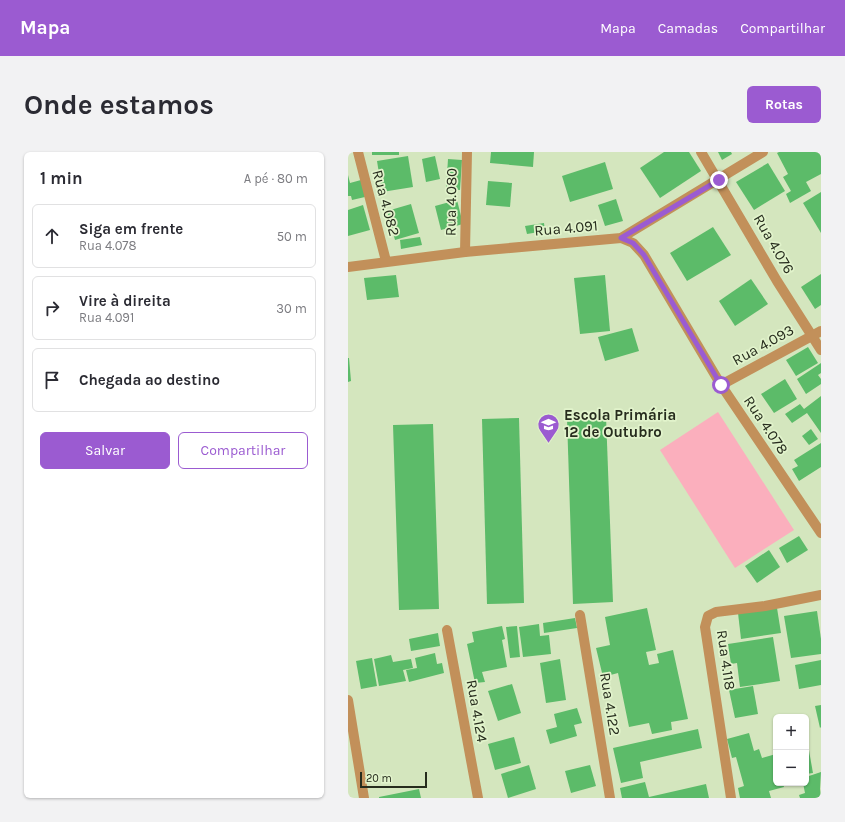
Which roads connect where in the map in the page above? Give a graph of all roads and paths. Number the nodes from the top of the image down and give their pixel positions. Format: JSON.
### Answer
{"nodes":[{"id":1,"x":358,"y":152,"type":"edge"},
{"id":2,"x":466,"y":152,"type":"edge"},
{"id":3,"x":701,"y":152,"type":"edge"},
{"id":4,"x":764,"y":152,"type":"edge"},
{"id":5,"x":719,"y":180,"type":"junction"},
{"id":6,"x":621,"y":238,"type":"junction"},
{"id":7,"x":465,"y":252,"type":"junction"},
{"id":8,"x":386,"y":261,"type":"junction"},
{"id":9,"x":348,"y":267,"type":"edge"},
{"id":10,"x":816,"y":333,"type":"edge"},
{"id":11,"x":821,"y":350,"type":"edge"},
{"id":12,"x":721,"y":385,"type":"junction"},
{"id":13,"x":821,"y":533,"type":"edge"},
{"id":14,"x":821,"y":595,"type":"edge"},
{"id":15,"x":580,"y":616,"type":"dead end"},
{"id":16,"x":447,"y":630,"type":"dead end"},
{"id":17,"x":348,"y":700,"type":"edge"},
{"id":18,"x":364,"y":798,"type":"edge"},
{"id":19,"x":478,"y":798,"type":"edge"},
{"id":20,"x":610,"y":798,"type":"edge"},
{"id":21,"x":731,"y":798,"type":"edge"}],
"edges":[{"from":1,"to":8,"type":"street","name":"Rua 4.082"},
{"from":2,"to":7,"type":"street","name":"Rua 4.080"},
{"from":3,"to":5,"type":"street","name":"Rua 4.076"},
{"from":4,"to":5,"type":"street","name":"Rua 4.091"},
{"from":5,"to":6,"type":"street","name":"Rua 4.091"},
{"from":5,"to":10,"type":"street","name":"Rua 4.076"},
{"from":6,"to":7,"type":"street","name":"Rua 4.091"},
{"from":6,"to":12,"type":"street","name":"Rua 4.078"},
{"from":7,"to":8,"type":"street","name":"Rua 4.091"},
{"from":8,"to":9,"type":"street","name":"Rua 4.091"},
{"from":10,"to":11,"type":"street","name":"Rua 4.076"},
{"from":10,"to":12,"type":"street","name":"Rua 4.093"},
{"from":12,"to":13,"type":"street","name":"Rua 4.078"},
{"from":14,"to":21,"type":"street","name":"Rua 4.118"},
{"from":15,"to":20,"type":"street","name":"Rua 4.122"},
{"from":16,"to":19,"type":"street","name":"Rua 4.124"},
{"from":17,"to":18,"type":"street"}]}
